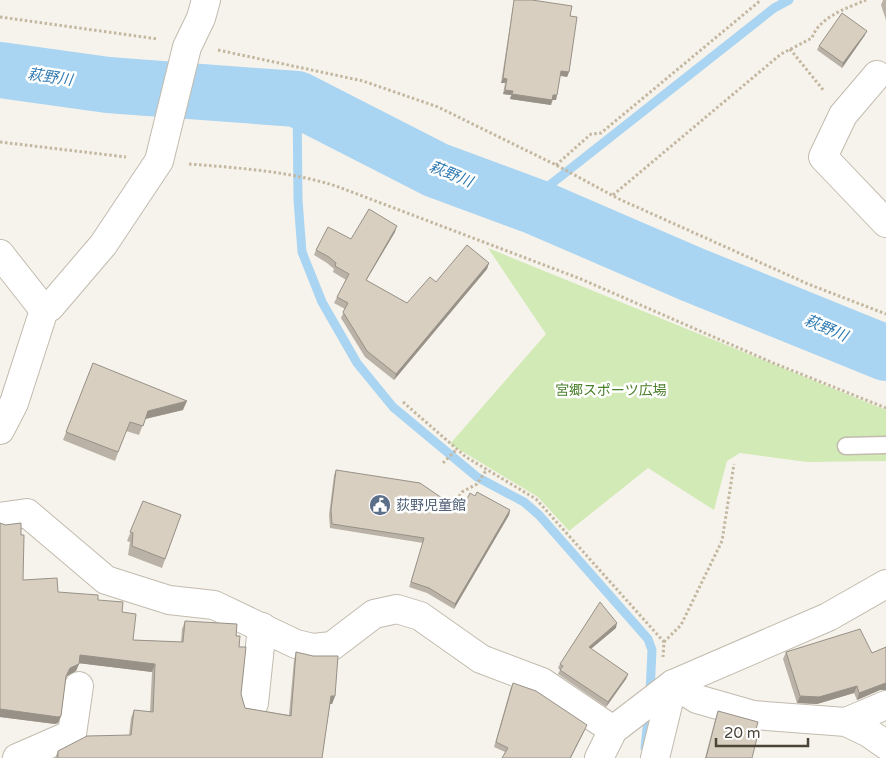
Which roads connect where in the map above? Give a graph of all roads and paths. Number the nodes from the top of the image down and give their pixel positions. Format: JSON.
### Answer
{"nodes":[{"id":1,"x":206,"y":0,"type":"edge"},
{"id":2,"x":761,"y":0,"type":"edge"},
{"id":3,"x":866,"y":0,"type":"edge"},
{"id":4,"x":0,"y":17,"type":"edge"},
{"id":5,"x":188,"y":45,"type":"junction"},
{"id":6,"x":790,"y":49,"type":"junction"},
{"id":7,"x":877,"y":75,"type":"dead end"},
{"id":8,"x":843,"y":115,"type":"junction"},
{"id":9,"x":0,"y":142,"type":"edge"},
{"id":10,"x":161,"y":153,"type":"junction"},
{"id":11,"x":558,"y":165,"type":"junction"},
{"id":12,"x":613,"y":196,"type":"junction"},
{"id":13,"x":886,"y":223,"type":"edge"},
{"id":14,"x":0,"y":254,"type":"edge"},
{"id":15,"x":44,"y":310,"type":"junction"},
{"id":16,"x":886,"y":314,"type":"edge"},
{"id":17,"x":403,"y":402,"type":"dead end"},
{"id":18,"x":886,"y":408,"type":"edge"},
{"id":19,"x":0,"y":430,"type":"edge"},
{"id":20,"x":886,"y":444,"type":"edge"},
{"id":21,"x":846,"y":446,"type":"dead end"},
{"id":22,"x":456,"y":450,"type":"junction"},
{"id":23,"x":443,"y":463,"type":"dead end"},
{"id":24,"x":734,"y":464,"type":"dead end"},
{"id":25,"x":487,"y":469,"type":"junction"},
{"id":26,"x":449,"y":513,"type":"edge"},
{"id":27,"x":0,"y":517,"type":"edge"},
{"id":28,"x":886,"y":584,"type":"edge"},
{"id":29,"x":262,"y":627,"type":"junction"},
{"id":30,"x":664,"y":642,"type":"junction"},
{"id":31,"x":79,"y":686,"type":"dead end"},
{"id":32,"x":664,"y":691,"type":"junction"},
{"id":33,"x":254,"y":703,"type":"dead end"},
{"id":34,"x":886,"y":705,"type":"edge"},
{"id":35,"x":846,"y":722,"type":"junction"},
{"id":36,"x":614,"y":730,"type":"junction"},
{"id":37,"x":886,"y":745,"type":"edge"},
{"id":38,"x":17,"y":758,"type":"edge"},
{"id":39,"x":599,"y":758,"type":"edge"},
{"id":40,"x":655,"y":758,"type":"edge"}],
"edges":[{"from":1,"to":5,"type":"street"},
{"from":2,"to":11,"type":"path"},
{"from":3,"to":6,"type":"path"},
{"from":4,"to":5,"type":"path"},
{"from":5,"to":10,"type":"street"},
{"from":5,"to":11,"type":"path"},
{"from":6,"to":8,"type":"path"},
{"from":6,"to":12,"type":"path"},
{"from":7,"to":8,"type":"street"},
{"from":8,"to":13,"type":"street"},
{"from":9,"to":10,"type":"path"},
{"from":10,"to":15,"type":"street"},
{"from":10,"to":18,"type":"path"},
{"from":11,"to":12,"type":"path"},
{"from":12,"to":16,"type":"path"},
{"from":14,"to":15,"type":"street"},
{"from":15,"to":19,"type":"street"},
{"from":17,"to":22,"type":"path"},
{"from":20,"to":21,"type":"lane"},
{"from":22,"to":23,"type":"path"},
{"from":22,"to":25,"type":"path"},
{"from":24,"to":30,"type":"path"},
{"from":25,"to":26,"type":"path"},
{"from":25,"to":30,"type":"path"},
{"from":27,"to":29,"type":"street"},
{"from":28,"to":32,"type":"street"},
{"from":29,"to":33,"type":"street"},
{"from":29,"to":36,"type":"street"},
{"from":30,"to":32,"type":"path"},
{"from":31,"to":38,"type":"street"},
{"from":32,"to":35,"type":"street"},
{"from":32,"to":36,"type":"street"},
{"from":32,"to":40,"type":"street"},
{"from":34,"to":35,"type":"street"},
{"from":35,"to":37,"type":"street"},
{"from":36,"to":39,"type":"street"}]}
